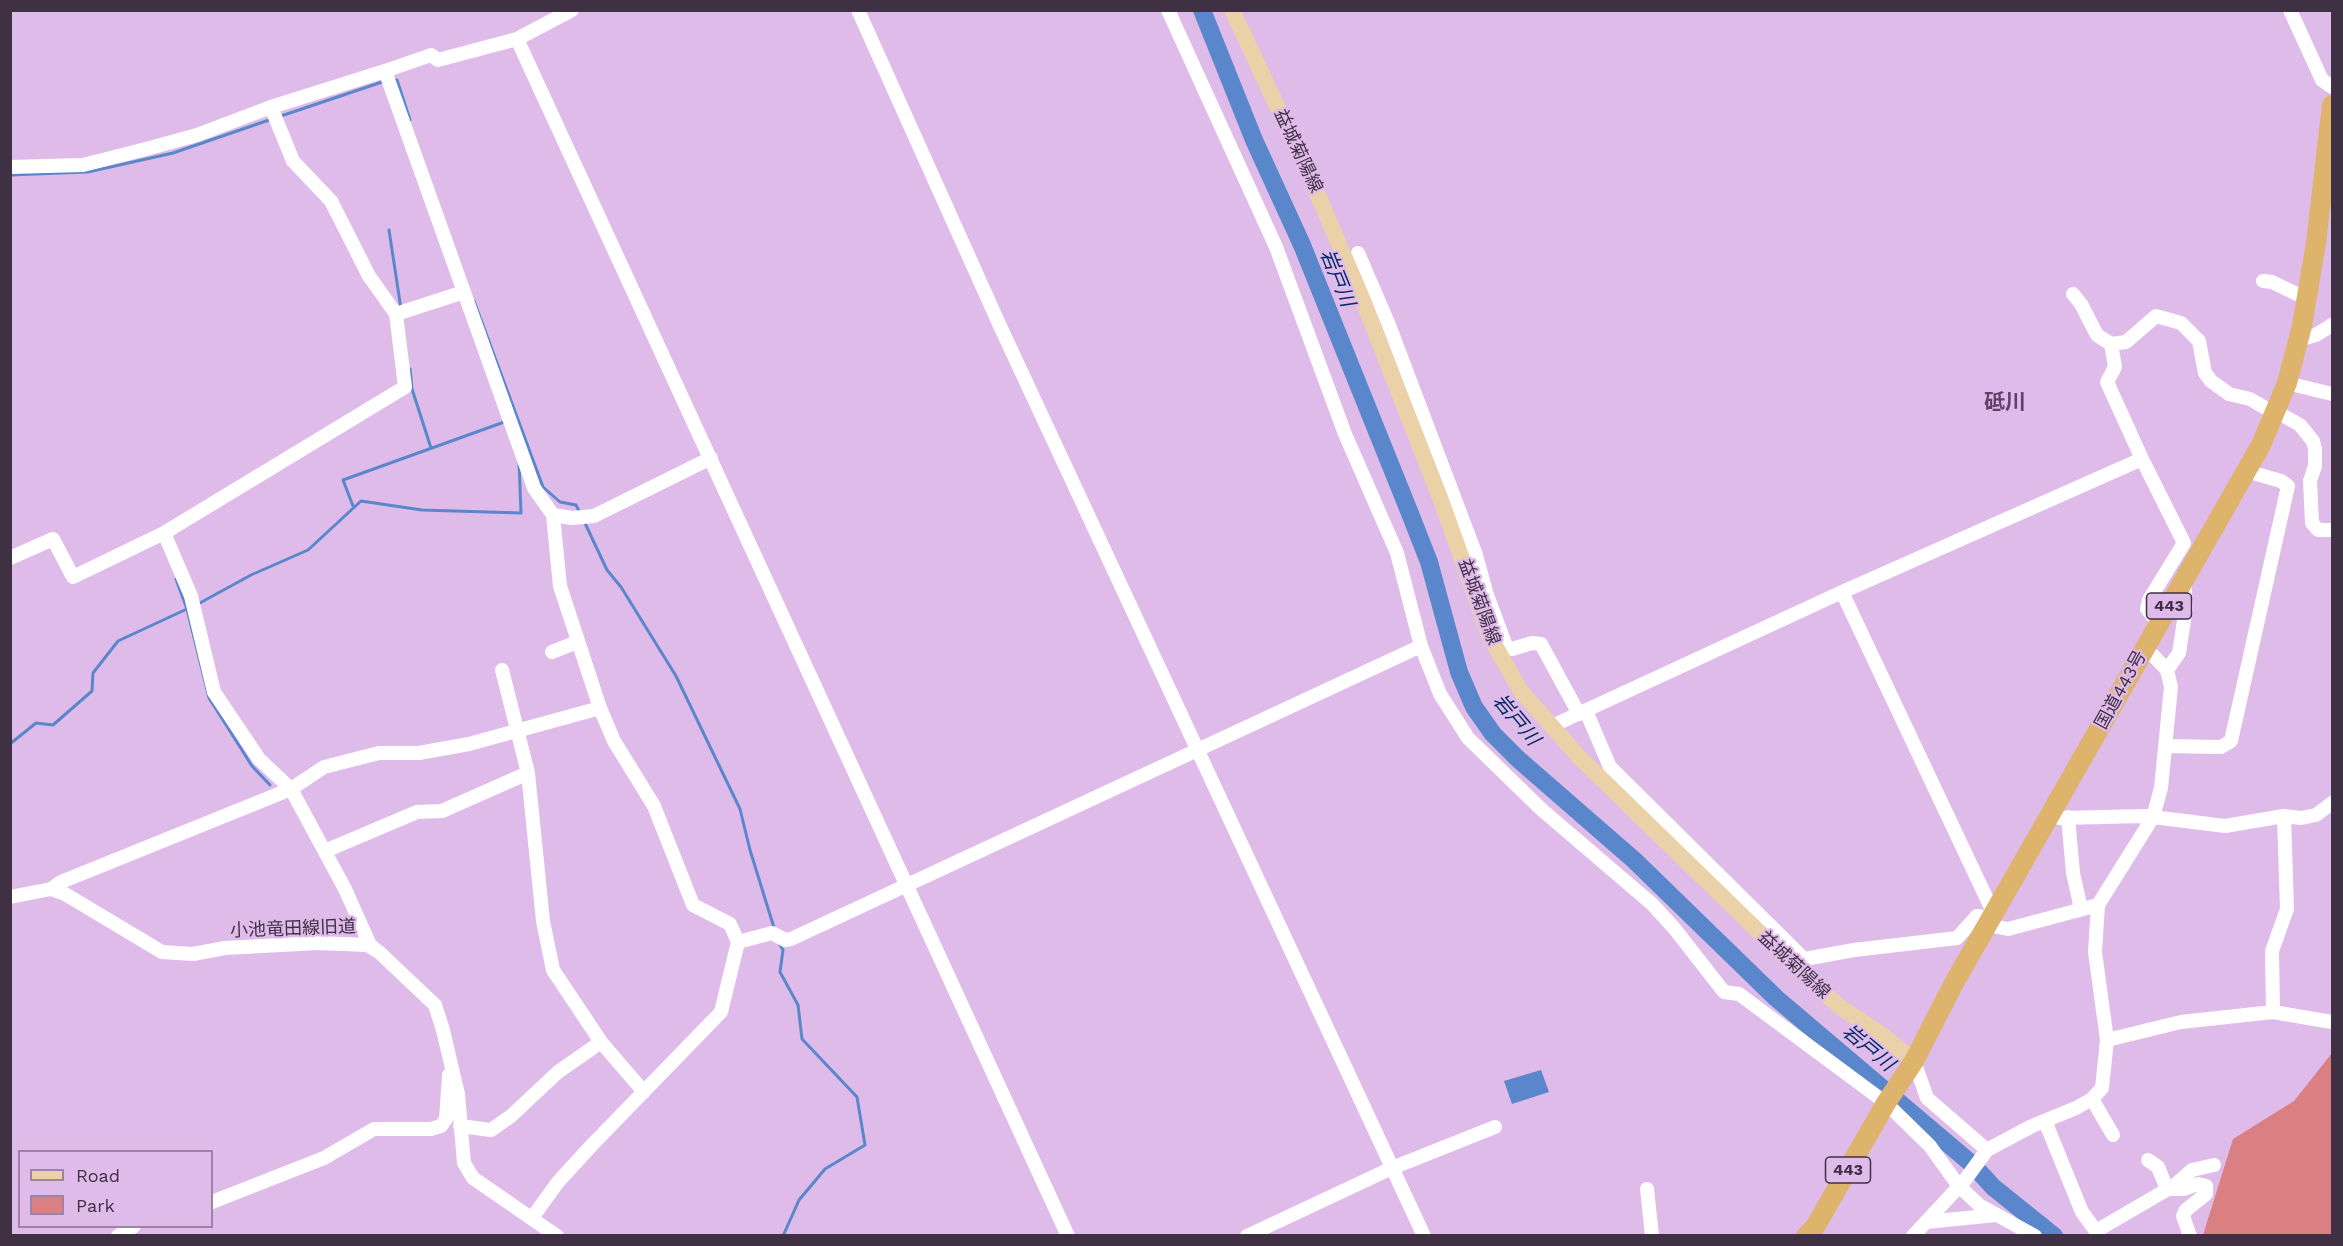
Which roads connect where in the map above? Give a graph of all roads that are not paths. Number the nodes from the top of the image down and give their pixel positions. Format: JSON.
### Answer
{"nodes":[{"id":1,"x":572,"y":10,"type":"edge"},
{"id":2,"x":858,"y":10,"type":"edge"},
{"id":3,"x":1168,"y":10,"type":"edge"},
{"id":4,"x":1232,"y":10,"type":"edge"},
{"id":5,"x":2290,"y":10,"type":"edge"},
{"id":6,"x":517,"y":39,"type":"junction"},
{"id":7,"x":385,"y":71,"type":"junction"},
{"id":8,"x":2332,"y":87,"type":"edge"},
{"id":9,"x":2332,"y":105,"type":"edge"},
{"id":10,"x":271,"y":107,"type":"junction"},
{"id":11,"x":10,"y":167,"type":"edge"},
{"id":12,"x":2327,"y":194,"type":"edge"},
{"id":13,"x":1358,"y":253,"type":"dead end"},
{"id":14,"x":2263,"y":281,"type":"dead end"},
{"id":15,"x":464,"y":292,"type":"junction"},
{"id":16,"x":2073,"y":294,"type":"dead end"},
{"id":17,"x":2307,"y":299,"type":"junction"},
{"id":18,"x":396,"y":314,"type":"junction"},
{"id":19,"x":2332,"y":325,"type":"edge"},
{"id":20,"x":2298,"y":340,"type":"junction"},
{"id":21,"x":2111,"y":344,"type":"junction"},
{"id":22,"x":2287,"y":383,"type":"junction"},
{"id":23,"x":2332,"y":394,"type":"edge"},
{"id":24,"x":2275,"y":412,"type":"junction"},
{"id":25,"x":711,"y":458,"type":"junction"},
{"id":26,"x":2142,"y":459,"type":"junction"},
{"id":27,"x":2247,"y":471,"type":"junction"},
{"id":28,"x":554,"y":515,"type":"junction"},
{"id":29,"x":2332,"y":530,"type":"edge"},
{"id":30,"x":164,"y":534,"type":"junction"},
{"id":31,"x":10,"y":558,"type":"edge"},
{"id":32,"x":2184,"y":580,"type":"junction"},
{"id":33,"x":1842,"y":592,"type":"junction"},
{"id":34,"x":2159,"y":624,"type":"junction"},
{"id":35,"x":577,"y":642,"type":"junction"},
{"id":36,"x":1421,"y":646,"type":"junction"},
{"id":37,"x":2145,"y":647,"type":"junction"},
{"id":38,"x":552,"y":652,"type":"dead end"},
{"id":39,"x":502,"y":669,"type":"dead end"},
{"id":40,"x":2167,"y":670,"type":"junction"},
{"id":41,"x":600,"y":708,"type":"junction"},
{"id":42,"x":1582,"y":713,"type":"junction"},
{"id":43,"x":1552,"y":726,"type":"junction"},
{"id":44,"x":518,"y":730,"type":"junction"},
{"id":45,"x":2166,"y":746,"type":"junction"},
{"id":46,"x":1199,"y":748,"type":"junction"},
{"id":47,"x":528,"y":773,"type":"junction"},
{"id":48,"x":291,"y":789,"type":"junction"},
{"id":49,"x":2332,"y":803,"type":"edge"},
{"id":50,"x":2059,"y":816,"type":"junction"},
{"id":51,"x":2284,"y":816,"type":"junction"},
{"id":52,"x":2153,"y":817,"type":"junction"},
{"id":53,"x":325,"y":851,"type":"junction"},
{"id":54,"x":907,"y":885,"type":"junction"},
{"id":55,"x":51,"y":889,"type":"junction"},
{"id":56,"x":10,"y":897,"type":"edge"},
{"id":57,"x":2098,"y":905,"type":"junction"},
{"id":58,"x":2081,"y":909,"type":"junction"},
{"id":59,"x":1991,"y":919,"type":"junction"},
{"id":60,"x":738,"y":942,"type":"junction"},
{"id":61,"x":379,"y":952,"type":"junction"},
{"id":62,"x":1800,"y":963,"type":"junction"},
{"id":63,"x":2273,"y":1012,"type":"junction"},
{"id":64,"x":2332,"y":1022,"type":"edge"},
{"id":65,"x":2106,"y":1041,"type":"junction"},
{"id":66,"x":601,"y":1042,"type":"junction"},
{"id":67,"x":450,"y":1059,"type":"junction"},
{"id":68,"x":1911,"y":1066,"type":"junction"},
{"id":69,"x":644,"y":1092,"type":"junction"},
{"id":70,"x":2092,"y":1100,"type":"junction"},
{"id":71,"x":1886,"y":1103,"type":"junction"},
{"id":72,"x":2045,"y":1121,"type":"junction"},
{"id":73,"x":460,"y":1126,"type":"junction"},
{"id":74,"x":1495,"y":1126,"type":"dead end"},
{"id":75,"x":2113,"y":1135,"type":"dead end"},
{"id":76,"x":1987,"y":1150,"type":"junction"},
{"id":77,"x":2148,"y":1160,"type":"dead end"},
{"id":78,"x":2214,"y":1165,"type":"dead end"},
{"id":79,"x":1392,"y":1168,"type":"junction"},
{"id":80,"x":1962,"y":1182,"type":"junction"},
{"id":81,"x":1647,"y":1189,"type":"dead end"},
{"id":82,"x":2168,"y":1189,"type":"junction"},
{"id":83,"x":213,"y":1202,"type":"edge"},
{"id":84,"x":1996,"y":1215,"type":"junction"},
{"id":85,"x":532,"y":1218,"type":"junction"},
{"id":86,"x":1926,"y":1222,"type":"junction"},
{"id":87,"x":132,"y":1228,"type":"edge"},
{"id":88,"x":118,"y":1236,"type":"edge"},
{"id":89,"x":557,"y":1236,"type":"edge"},
{"id":90,"x":1068,"y":1236,"type":"edge"},
{"id":91,"x":1247,"y":1236,"type":"edge"},
{"id":92,"x":1424,"y":1236,"type":"edge"},
{"id":93,"x":1653,"y":1236,"type":"edge"},
{"id":94,"x":1806,"y":1236,"type":"edge"},
{"id":95,"x":1913,"y":1236,"type":"edge"},
{"id":96,"x":2035,"y":1236,"type":"edge"},
{"id":97,"x":2190,"y":1236,"type":"edge"}],
"edges":[{"from":1,"to":6,"type":"street"},
{"from":2,"to":46,"type":"street"},
{"from":3,"to":36,"type":"street"},
{"from":4,"to":43,"type":"main road","name":"益城菊陽線"},
{"from":5,"to":8,"type":"street"},
{"from":6,"to":7,"type":"street"},
{"from":6,"to":25,"type":"street"},
{"from":7,"to":10,"type":"street"},
{"from":7,"to":15,"type":"street"},
{"from":9,"to":12,"type":"highway","name":"国道443号","number":"443"},
{"from":10,"to":11,"type":"street"},
{"from":10,"to":18,"type":"street"},
{"from":12,"to":17,"type":"highway","name":"国道443号","number":"443"},
{"from":13,"to":42,"type":"street"},
{"from":14,"to":17,"type":"street"},
{"from":15,"to":18,"type":"street"},
{"from":15,"to":28,"type":"street"},
{"from":16,"to":21,"type":"street"},
{"from":17,"to":20,"type":"highway","name":"国道443号","number":"443"},
{"from":18,"to":30,"type":"street"},
{"from":19,"to":20,"type":"street"},
{"from":20,"to":22,"type":"highway","name":"国道443号","number":"443"},
{"from":21,"to":24,"type":"street"},
{"from":21,"to":26,"type":"street"},
{"from":22,"to":23,"type":"street"},
{"from":22,"to":24,"type":"highway","name":"国道443号","number":"443"},
{"from":24,"to":27,"type":"highway","name":"国道443号","number":"443"},
{"from":24,"to":29,"type":"street"},
{"from":25,"to":28,"type":"street"},
{"from":25,"to":54,"type":"street"},
{"from":26,"to":33,"type":"street"},
{"from":26,"to":34,"type":"street"},
{"from":27,"to":32,"type":"highway","name":"国道443号","number":"443"},
{"from":27,"to":45,"type":"street"},
{"from":28,"to":35,"type":"street"},
{"from":30,"to":31,"type":"street"},
{"from":30,"to":48,"type":"street"},
{"from":32,"to":34,"type":"highway","name":"国道443号","number":"443"},
{"from":32,"to":40,"type":"street"},
{"from":33,"to":42,"type":"street"},
{"from":33,"to":59,"type":"street"},
{"from":34,"to":37,"type":"highway","name":"国道443号","number":"443"},
{"from":35,"to":38,"type":"street"},
{"from":35,"to":41,"type":"street"},
{"from":36,"to":46,"type":"street"},
{"from":36,"to":71,"type":"street"},
{"from":37,"to":40,"type":"street"},
{"from":37,"to":50,"type":"highway","name":"国道443号","number":"443"},
{"from":39,"to":44,"type":"street"},
{"from":40,"to":45,"type":"street"},
{"from":41,"to":44,"type":"street"},
{"from":41,"to":60,"type":"street"},
{"from":42,"to":43,"type":"street"},
{"from":42,"to":62,"type":"street"},
{"from":43,"to":62,"type":"main road","name":"益城菊陽線"},
{"from":44,"to":47,"type":"street"},
{"from":44,"to":48,"type":"street"},
{"from":45,"to":52,"type":"street"},
{"from":46,"to":54,"type":"street"},
{"from":46,"to":79,"type":"street"},
{"from":47,"to":53,"type":"street"},
{"from":47,"to":66,"type":"street"},
{"from":48,"to":53,"type":"street"},
{"from":48,"to":55,"type":"street"},
{"from":49,"to":51,"type":"street"},
{"from":50,"to":52,"type":"street"},
{"from":50,"to":58,"type":"street"},
{"from":50,"to":59,"type":"highway","name":"国道443号","number":"443"},
{"from":51,"to":52,"type":"street"},
{"from":51,"to":63,"type":"street"},
{"from":52,"to":57,"type":"street"},
{"from":53,"to":61,"type":"street"},
{"from":54,"to":60,"type":"street"},
{"from":54,"to":90,"type":"street"},
{"from":55,"to":56,"type":"street"},
{"from":55,"to":61,"type":"street","name":"小池竜田線旧道"},
{"from":57,"to":58,"type":"street"},
{"from":57,"to":65,"type":"street"},
{"from":58,"to":59,"type":"street"},
{"from":59,"to":62,"type":"street"},
{"from":59,"to":68,"type":"highway","name":"国道443号","number":"443"},
{"from":60,"to":69,"type":"street"},
{"from":61,"to":67,"type":"street","name":"小池竜田線旧道"},
{"from":62,"to":68,"type":"main road","name":"益城菊陽線"},
{"from":63,"to":64,"type":"street"},
{"from":63,"to":65,"type":"street"},
{"from":65,"to":70,"type":"street"},
{"from":66,"to":69,"type":"street"},
{"from":66,"to":73,"type":"street"},
{"from":67,"to":73,"type":"street","name":"小池竜田線旧道"},
{"from":67,"to":83,"type":"street"},
{"from":68,"to":71,"type":"highway","name":"国道443号","number":"443"},
{"from":68,"to":76,"type":"street"},
{"from":69,"to":85,"type":"street"},
{"from":70,"to":72,"type":"street"},
{"from":70,"to":75,"type":"street"},
{"from":71,"to":80,"type":"street"},
{"from":71,"to":94,"type":"highway","name":"国道443号","number":"443"},
{"from":72,"to":76,"type":"street"},
{"from":72,"to":82,"type":"street"},
{"from":73,"to":85,"type":"street","name":"小池竜田線旧道"},
{"from":74,"to":79,"type":"street"},
{"from":76,"to":80,"type":"street"},
{"from":77,"to":82,"type":"street"},
{"from":78,"to":82,"type":"street"},
{"from":79,"to":91,"type":"street"},
{"from":79,"to":92,"type":"street"},
{"from":80,"to":84,"type":"street"},
{"from":80,"to":86,"type":"street"},
{"from":81,"to":93,"type":"street"},
{"from":82,"to":97,"type":"street"},
{"from":84,"to":86,"type":"street"},
{"from":84,"to":96,"type":"street"},
{"from":85,"to":89,"type":"street","name":"小池竜田線旧道"},
{"from":86,"to":95,"type":"street"},
{"from":87,"to":88,"type":"street"}]}
